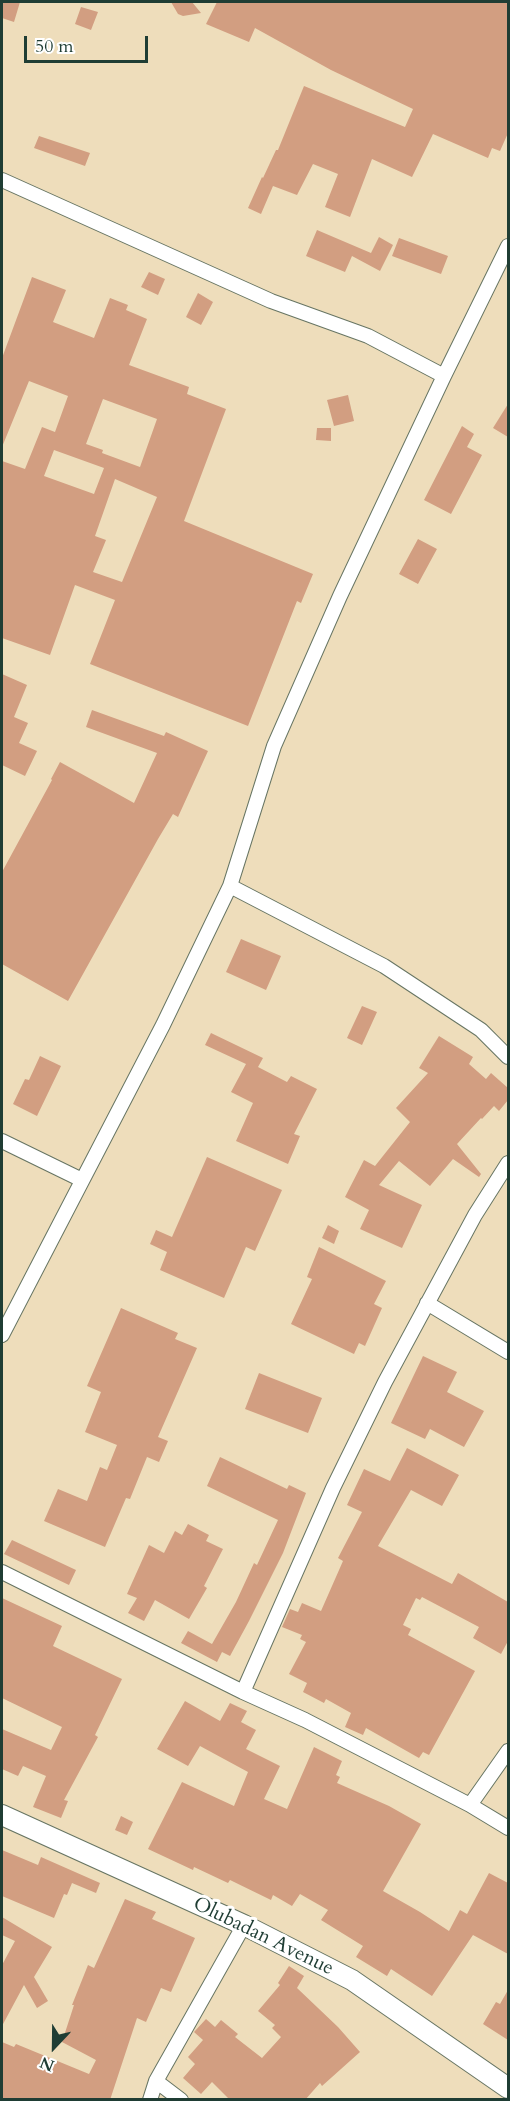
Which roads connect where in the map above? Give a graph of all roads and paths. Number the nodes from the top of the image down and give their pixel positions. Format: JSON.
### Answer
{"nodes":[{"id":1,"x":2,"y":180,"type":"edge"},
{"id":2,"x":508,"y":246,"type":"edge"},
{"id":3,"x":444,"y":376,"type":"junction"},
{"id":4,"x":230,"y":886,"type":"junction"},
{"id":5,"x":508,"y":1057,"type":"edge"},
{"id":6,"x":2,"y":1141,"type":"edge"},
{"id":7,"x":508,"y":1162,"type":"edge"},
{"id":8,"x":82,"y":1180,"type":"junction"},
{"id":9,"x":427,"y":1303,"type":"junction"},
{"id":10,"x":2,"y":1335,"type":"edge"},
{"id":11,"x":508,"y":1352,"type":"edge"},
{"id":12,"x":2,"y":1572,"type":"edge"},
{"id":13,"x":243,"y":1692,"type":"junction"},
{"id":14,"x":508,"y":1752,"type":"edge"},
{"id":15,"x":470,"y":1805,"type":"junction"},
{"id":16,"x":2,"y":1815,"type":"edge"},
{"id":17,"x":508,"y":1828,"type":"edge"},
{"id":18,"x":244,"y":1925,"type":"junction"},
{"id":19,"x":156,"y":2081,"type":"junction"},
{"id":20,"x":508,"y":2088,"type":"edge"},
{"id":21,"x":150,"y":2100,"type":"edge"},
{"id":22,"x":181,"y":2100,"type":"edge"}],
"edges":[{"from":1,"to":3,"type":"street"},
{"from":2,"to":3,"type":"street"},
{"from":3,"to":4,"type":"street"},
{"from":4,"to":5,"type":"street"},
{"from":4,"to":8,"type":"street"},
{"from":6,"to":8,"type":"street"},
{"from":7,"to":9,"type":"street"},
{"from":8,"to":10,"type":"street"},
{"from":9,"to":11,"type":"street"},
{"from":9,"to":13,"type":"street"},
{"from":12,"to":13,"type":"street"},
{"from":13,"to":15,"type":"street"},
{"from":14,"to":15,"type":"street"},
{"from":15,"to":17,"type":"street"},
{"from":16,"to":18,"type":"street","name":"Olubadan Avenue"},
{"from":18,"to":19,"type":"street"},
{"from":18,"to":20,"type":"street","name":"Olubadan Avenue"},
{"from":19,"to":21,"type":"street"},
{"from":19,"to":22,"type":"street"}]}
